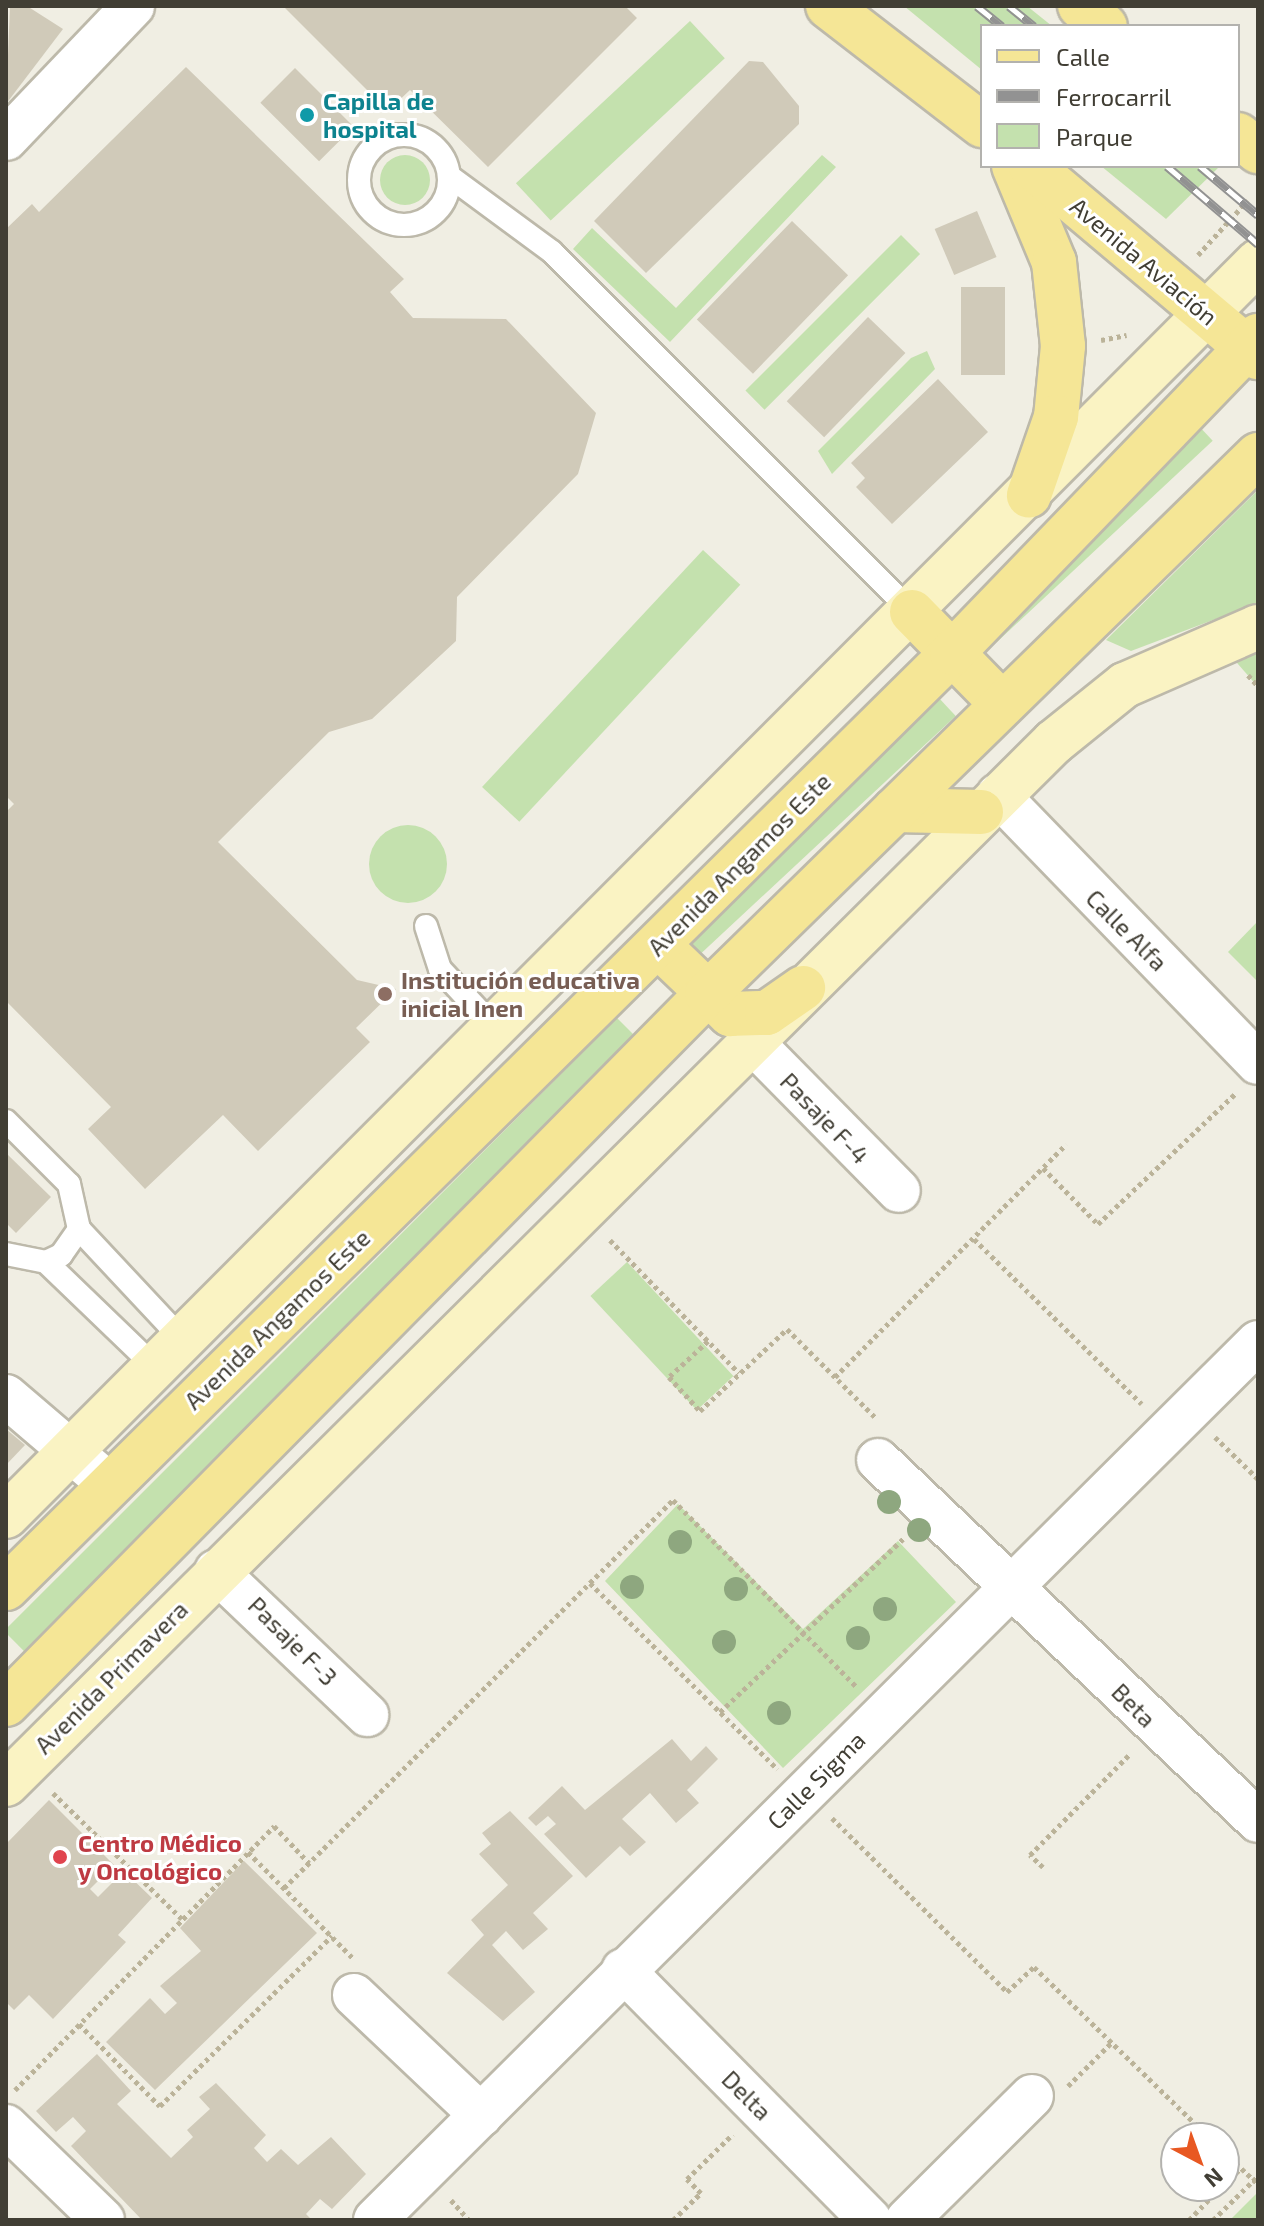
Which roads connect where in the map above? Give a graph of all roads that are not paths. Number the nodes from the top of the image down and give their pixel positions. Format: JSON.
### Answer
{"nodes":[{"id":1,"x":133,"y":6,"type":"edge"},
{"id":2,"x":828,"y":6,"type":"edge"},
{"id":3,"x":1080,"y":6,"type":"edge"},
{"id":4,"x":1102,"y":24,"type":"edge"},
{"id":5,"x":980,"y":123,"type":"edge"},
{"id":6,"x":1240,"y":137,"type":"edge"},
{"id":7,"x":6,"y":139,"type":"edge"},
{"id":8,"x":1258,"y":151,"type":"edge"},
{"id":9,"x":1015,"y":168,"type":"edge"},
{"id":10,"x":1033,"y":168,"type":"edge"},
{"id":11,"x":449,"y":176,"type":"junction"},
{"id":12,"x":1258,"y":262,"type":"edge"},
{"id":13,"x":1208,"y":314,"type":"junction"},
{"id":14,"x":1254,"y":347,"type":"edge"},
{"id":15,"x":1258,"y":455,"type":"edge"},
{"id":16,"x":1029,"y":495,"type":"junction"},
{"id":17,"x":912,"y":612,"type":"junction"},
{"id":18,"x":1258,"y":627,"type":"edge"},
{"id":19,"x":952,"y":653,"type":"junction"},
{"id":20,"x":1002,"y":704,"type":"junction"},
{"id":21,"x":989,"y":804,"type":"junction"},
{"id":22,"x":895,"y":810,"type":"junction"},
{"id":23,"x":426,"y":926,"type":"dead end"},
{"id":24,"x":658,"y":945,"type":"junction"},
{"id":25,"x":803,"y":988,"type":"junction"},
{"id":26,"x":707,"y":994,"type":"junction"},
{"id":27,"x":494,"y":1027,"type":"junction"},
{"id":28,"x":752,"y":1042,"type":"junction"},
{"id":29,"x":1252,"y":1073,"type":"edge"},
{"id":30,"x":6,"y":1121,"type":"edge"},
{"id":31,"x":899,"y":1191,"type":"dead end"},
{"id":32,"x":79,"y":1229,"type":"junction"},
{"id":33,"x":6,"y":1254,"type":"edge"},
{"id":34,"x":46,"y":1262,"type":"junction"},
{"id":35,"x":1258,"y":1342,"type":"edge"},
{"id":36,"x":167,"y":1352,"type":"junction"},
{"id":37,"x":6,"y":1396,"type":"edge"},
{"id":38,"x":70,"y":1451,"type":"junction"},
{"id":39,"x":878,"y":1460,"type":"dead end"},
{"id":40,"x":109,"y":1484,"type":"junction"},
{"id":41,"x":6,"y":1516,"type":"edge"},
{"id":42,"x":216,"y":1571,"type":"junction"},
{"id":43,"x":1011,"y":1586,"type":"junction"},
{"id":44,"x":6,"y":1588,"type":"edge"},
{"id":45,"x":6,"y":1704,"type":"edge"},
{"id":46,"x":367,"y":1715,"type":"dead end"},
{"id":47,"x":6,"y":1784,"type":"edge"},
{"id":48,"x":1258,"y":1821,"type":"edge"},
{"id":49,"x":623,"y":1970,"type":"junction"},
{"id":50,"x":354,"y":1995,"type":"dead end"},
{"id":51,"x":1032,"y":2096,"type":"dead end"},
{"id":52,"x":481,"y":2115,"type":"junction"},
{"id":53,"x":6,"y":2126,"type":"edge"},
{"id":54,"x":103,"y":2220,"type":"edge"},
{"id":55,"x":375,"y":2220,"type":"edge"},
{"id":56,"x":870,"y":2220,"type":"edge"},
{"id":57,"x":907,"y":2220,"type":"edge"}],
"edges":[{"from":1,"to":7,"type":"street"},
{"from":2,"to":5,"type":"main road"},
{"from":3,"to":4,"type":"main road"},
{"from":6,"to":8,"type":"main road"},
{"from":9,"to":16,"type":"main road"},
{"from":10,"to":13,"type":"main road","name":"Avenida Aviación"},
{"from":11,"to":11,"type":"lane"},
{"from":11,"to":17,"type":"lane"},
{"from":12,"to":13,"type":"main road"},
{"from":13,"to":14,"type":"main road","name":"Avenida Aviación"},
{"from":13,"to":16,"type":"main road"},
{"from":14,"to":19,"type":"main road","name":"Avenida Angamos Este"},
{"from":15,"to":20,"type":"main road"},
{"from":16,"to":17,"type":"main road"},
{"from":17,"to":19,"type":"main road"},
{"from":17,"to":27,"type":"main road"},
{"from":18,"to":21,"type":"main road"},
{"from":19,"to":20,"type":"main road"},
{"from":19,"to":24,"type":"main road","name":"Avenida Angamos Este"},
{"from":20,"to":22,"type":"main road"},
{"from":21,"to":22,"type":"main road"},
{"from":21,"to":25,"type":"main road"},
{"from":21,"to":29,"type":"street","name":"Calle Alfa"},
{"from":22,"to":26,"type":"main road"},
{"from":23,"to":27,"type":"lane"},
{"from":24,"to":26,"type":"main road"},
{"from":24,"to":40,"type":"main road","name":"Avenida Angamos Este"},
{"from":25,"to":26,"type":"main road"},
{"from":25,"to":28,"type":"main road"},
{"from":26,"to":45,"type":"main road"},
{"from":27,"to":36,"type":"main road"},
{"from":28,"to":31,"type":"street","name":"Pasaje F-4"},
{"from":28,"to":42,"type":"main road"},
{"from":30,"to":32,"type":"lane"},
{"from":32,"to":34,"type":"lane"},
{"from":32,"to":36,"type":"lane"},
{"from":33,"to":34,"type":"lane"},
{"from":34,"to":36,"type":"lane"},
{"from":35,"to":43,"type":"street","name":"Calle Sigma"},
{"from":36,"to":38,"type":"main road"},
{"from":37,"to":38,"type":"street"},
{"from":38,"to":40,"type":"street"},
{"from":38,"to":41,"type":"main road"},
{"from":39,"to":43,"type":"street","name":"Beta"},
{"from":40,"to":44,"type":"main road"},
{"from":42,"to":46,"type":"street","name":"Pasaje F-3"},
{"from":42,"to":47,"type":"main road","name":"Avenida Primavera"},
{"from":43,"to":48,"type":"street","name":"Beta"},
{"from":43,"to":49,"type":"street","name":"Calle Sigma"},
{"from":49,"to":52,"type":"street","name":"Calle Sigma"},
{"from":49,"to":56,"type":"street","name":"Delta"},
{"from":50,"to":52,"type":"street"},
{"from":51,"to":57,"type":"street"},
{"from":52,"to":55,"type":"street","name":"Calle Sigma"},
{"from":53,"to":54,"type":"street"}]}
